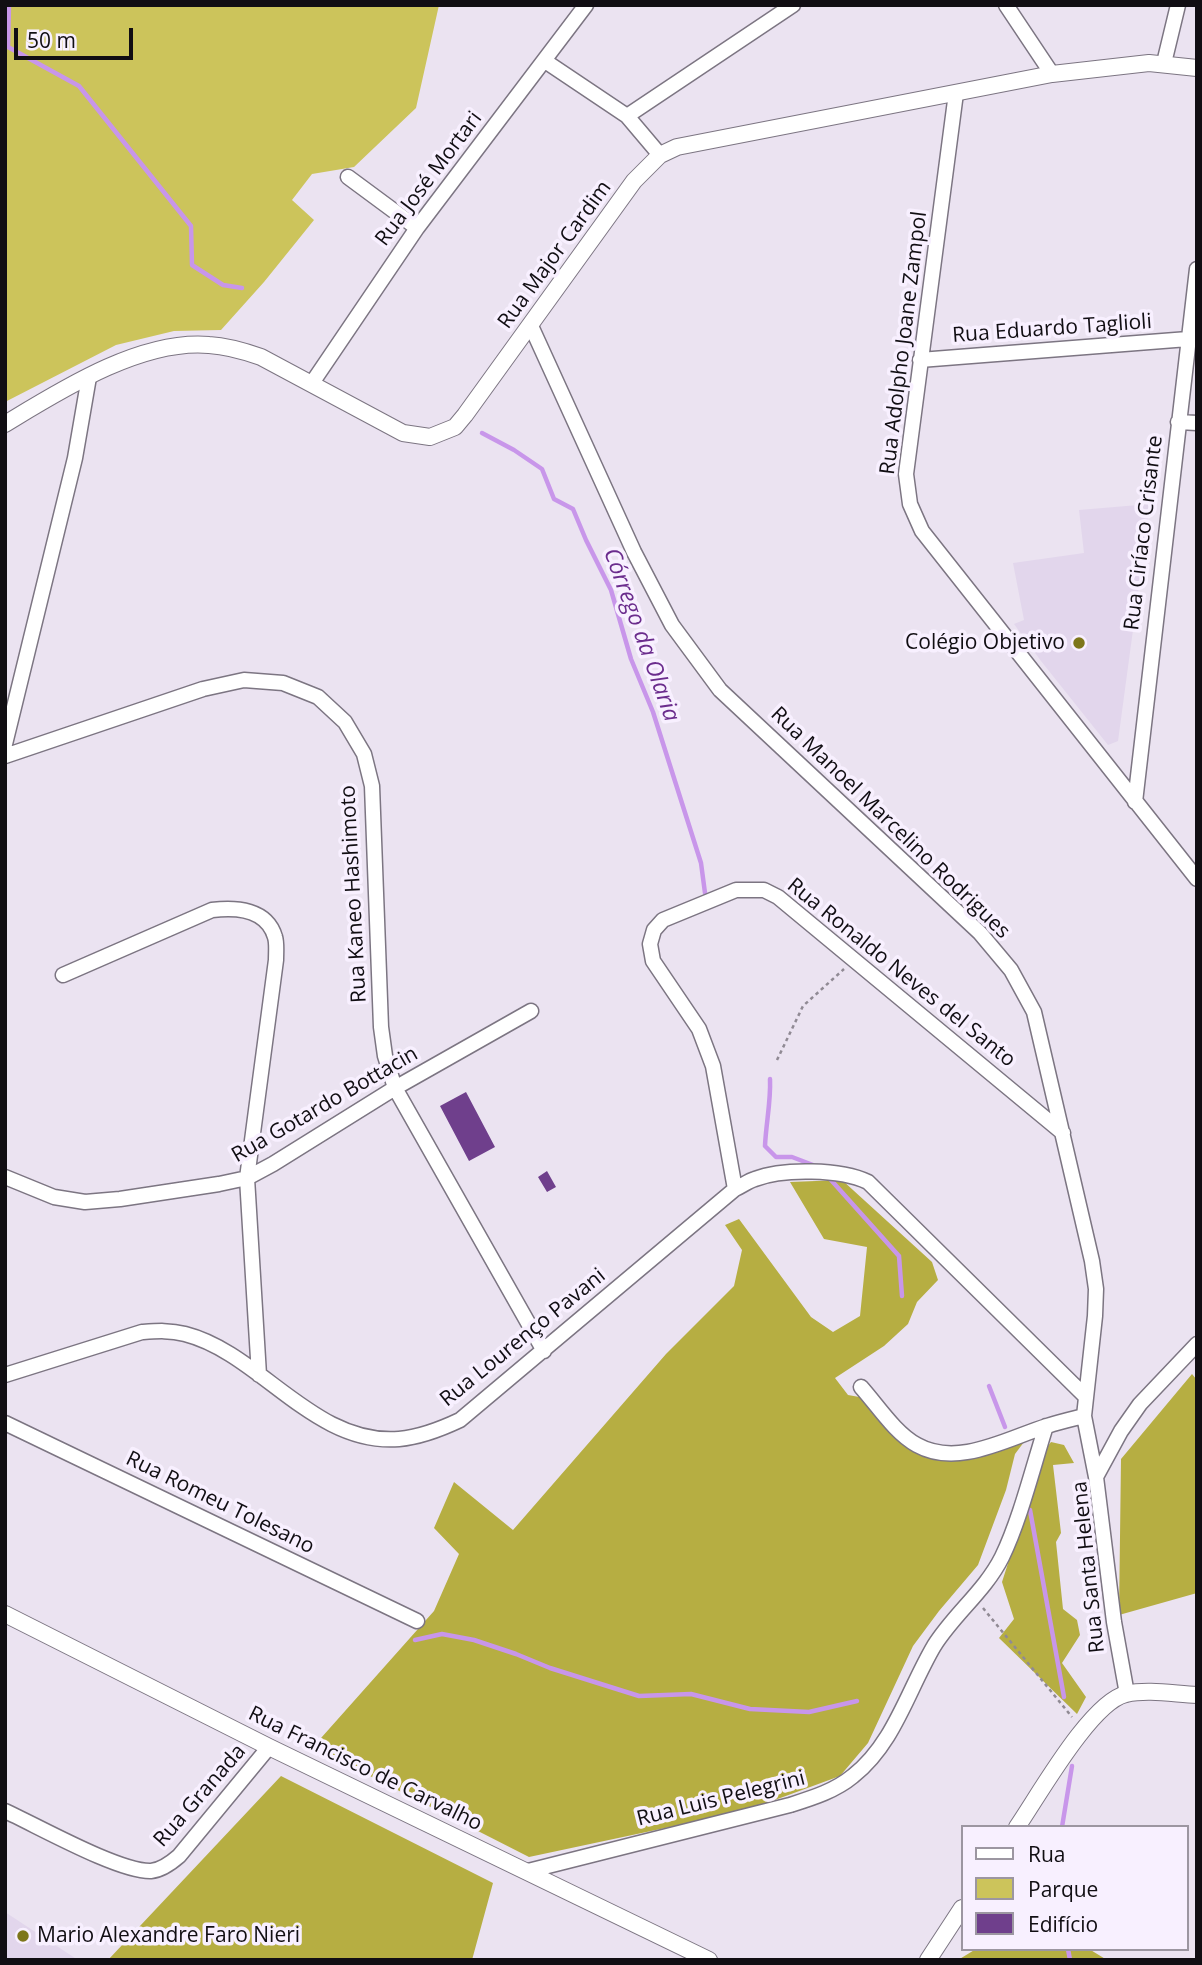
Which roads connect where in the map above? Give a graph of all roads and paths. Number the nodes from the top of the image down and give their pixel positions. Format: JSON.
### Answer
{"nodes":[{"id":1,"x":586,"y":5,"type":"edge"},
{"id":2,"x":793,"y":5,"type":"edge"},
{"id":3,"x":1006,"y":5,"type":"edge"},
{"id":4,"x":1178,"y":5,"type":"edge"},
{"id":5,"x":545,"y":61,"type":"junction"},
{"id":6,"x":1164,"y":63,"type":"junction"},
{"id":7,"x":1197,"y":68,"type":"edge"},
{"id":8,"x":1052,"y":74,"type":"junction"},
{"id":9,"x":956,"y":93,"type":"junction"},
{"id":10,"x":627,"y":116,"type":"junction"},
{"id":11,"x":660,"y":155,"type":"junction"},
{"id":12,"x":348,"y":177,"type":"dead end"},
{"id":13,"x":417,"y":228,"type":"junction"},
{"id":14,"x":1197,"y":269,"type":"edge"},
{"id":15,"x":531,"y":326,"type":"junction"},
{"id":16,"x":1188,"y":339,"type":"junction"},
{"id":17,"x":920,"y":360,"type":"junction"},
{"id":18,"x":89,"y":377,"type":"junction"},
{"id":19,"x":312,"y":383,"type":"junction"},
{"id":20,"x":1178,"y":422,"type":"junction"},
{"id":21,"x":1197,"y":423,"type":"edge"},
{"id":22,"x":5,"y":424,"type":"edge"},
{"id":23,"x":5,"y":744,"type":"edge"},
{"id":24,"x":5,"y":755,"type":"edge"},
{"id":25,"x":1135,"y":802,"type":"junction"},
{"id":26,"x":1197,"y":879,"type":"edge"},
{"id":27,"x":854,"y":959,"type":"junction"},
{"id":28,"x":63,"y":975,"type":"dead end"},
{"id":29,"x":531,"y":1011,"type":"dead end"},
{"id":30,"x":777,"y":1060,"type":"dead end"},
{"id":31,"x":395,"y":1088,"type":"junction"},
{"id":32,"x":1063,"y":1133,"type":"junction"},
{"id":33,"x":5,"y":1177,"type":"edge"},
{"id":34,"x":247,"y":1178,"type":"junction"},
{"id":35,"x":735,"y":1189,"type":"junction"},
{"id":36,"x":1197,"y":1344,"type":"edge"},
{"id":37,"x":544,"y":1351,"type":"junction"},
{"id":38,"x":5,"y":1375,"type":"edge"},
{"id":39,"x":259,"y":1376,"type":"junction"},
{"id":40,"x":861,"y":1387,"type":"dead end"},
{"id":41,"x":1085,"y":1396,"type":"junction"},
{"id":42,"x":1084,"y":1416,"type":"junction"},
{"id":43,"x":5,"y":1423,"type":"edge"},
{"id":44,"x":1046,"y":1426,"type":"junction"},
{"id":45,"x":1096,"y":1477,"type":"junction"},
{"id":46,"x":974,"y":1597,"type":"junction"},
{"id":47,"x":5,"y":1614,"type":"edge"},
{"id":48,"x":416,"y":1621,"type":"dead end"},
{"id":49,"x":1127,"y":1694,"type":"junction"},
{"id":50,"x":1197,"y":1696,"type":"edge"},
{"id":51,"x":1083,"y":1731,"type":"junction"},
{"id":52,"x":269,"y":1747,"type":"junction"},
{"id":53,"x":5,"y":1811,"type":"edge"},
{"id":54,"x":1018,"y":1825,"type":"edge"},
{"id":55,"x":528,"y":1871,"type":"junction"},
{"id":56,"x":960,"y":1911,"type":"edge"},
{"id":57,"x":709,"y":1960,"type":"edge"},
{"id":58,"x":928,"y":1960,"type":"edge"}],
"edges":[{"from":1,"to":5,"type":"street","name":"Rua José Mortari"},
{"from":2,"to":10,"type":"street"},
{"from":3,"to":8,"type":"street"},
{"from":4,"to":6,"type":"street"},
{"from":5,"to":10,"type":"street"},
{"from":5,"to":13,"type":"street","name":"Rua José Mortari"},
{"from":6,"to":7,"type":"street","name":"Rua Major Cardim"},
{"from":6,"to":8,"type":"street","name":"Rua Major Cardim"},
{"from":8,"to":9,"type":"street","name":"Rua Major Cardim"},
{"from":9,"to":11,"type":"street","name":"Rua Major Cardim"},
{"from":9,"to":17,"type":"street","name":"Rua Adolpho Joane Zampol"},
{"from":10,"to":11,"type":"street"},
{"from":11,"to":15,"type":"street","name":"Rua Major Cardim"},
{"from":12,"to":13,"type":"street"},
{"from":13,"to":19,"type":"street","name":"Rua José Mortari"},
{"from":14,"to":16,"type":"street","name":"Rua Ciríaco Crisante"},
{"from":15,"to":19,"type":"street","name":"Rua Major Cardim"},
{"from":15,"to":32,"type":"street","name":"Rua Manoel Marcelino Rodrigues"},
{"from":16,"to":17,"type":"street","name":"Rua Eduardo Taglioli"},
{"from":16,"to":20,"type":"street","name":"Rua Ciríaco Crisante"},
{"from":17,"to":25,"type":"street","name":"Rua Adolpho Joane Zampol"},
{"from":18,"to":19,"type":"street","name":"Rua Major Cardim"},
{"from":18,"to":22,"type":"street","name":"Rua Major Cardim"},
{"from":18,"to":23,"type":"street"},
{"from":20,"to":21,"type":"street"},
{"from":20,"to":25,"type":"street","name":"Rua Ciríaco Crisante"},
{"from":24,"to":31,"type":"street","name":"Rua Kaneo Hashimoto"},
{"from":25,"to":26,"type":"street","name":"Rua Adolpho Joane Zampol"},
{"from":27,"to":30,"type":"path"},
{"from":27,"to":32,"type":"street","name":"Rua Ronaldo Neves del Santo"},
{"from":27,"to":35,"type":"street","name":"Rua Ronaldo Neves del Santo"},
{"from":28,"to":34,"type":"street"},
{"from":29,"to":31,"type":"street","name":"Rua Gotardo Bottacin"},
{"from":31,"to":34,"type":"street","name":"Rua Gotardo Bottacin"},
{"from":31,"to":37,"type":"street","name":"Rua Kaneo Hashimoto"},
{"from":32,"to":41,"type":"street","name":"Rua Manoel Marcelino Rodrigues"},
{"from":33,"to":34,"type":"street","name":"Rua Gotardo Bottacin"},
{"from":34,"to":39,"type":"street"},
{"from":35,"to":37,"type":"street","name":"Rua Lourenço Pavani"},
{"from":35,"to":41,"type":"street","name":"Rua Lourenço Pavani"},
{"from":36,"to":45,"type":"street","name":"Rua Santa Helena"},
{"from":37,"to":39,"type":"street","name":"Rua Lourenço Pavani"},
{"from":38,"to":39,"type":"street","name":"Rua Lourenço Pavani"},
{"from":40,"to":44,"type":"street"},
{"from":41,"to":42,"type":"street","name":"Rua Manoel Marcelino Rodrigues"},
{"from":42,"to":44,"type":"street"},
{"from":42,"to":45,"type":"street","name":"Rua Manoel Marcelino Rodrigues"},
{"from":43,"to":48,"type":"street","name":"Rua Romeu Tolesano"},
{"from":44,"to":46,"type":"street","name":"Rua Luis Pelegrini"},
{"from":45,"to":49,"type":"street","name":"Rua Santa Helena"},
{"from":46,"to":51,"type":"path"},
{"from":46,"to":55,"type":"street","name":"Rua Luis Pelegrini"},
{"from":47,"to":52,"type":"street","name":"Rua Francisco de Carvalho"},
{"from":49,"to":50,"type":"street"},
{"from":49,"to":51,"type":"street"},
{"from":51,"to":54,"type":"street"},
{"from":52,"to":53,"type":"street","name":"Rua Granada"},
{"from":52,"to":55,"type":"street","name":"Rua Francisco de Carvalho"},
{"from":55,"to":57,"type":"street","name":"Rua Francisco de Carvalho"},
{"from":56,"to":58,"type":"street"}]}
